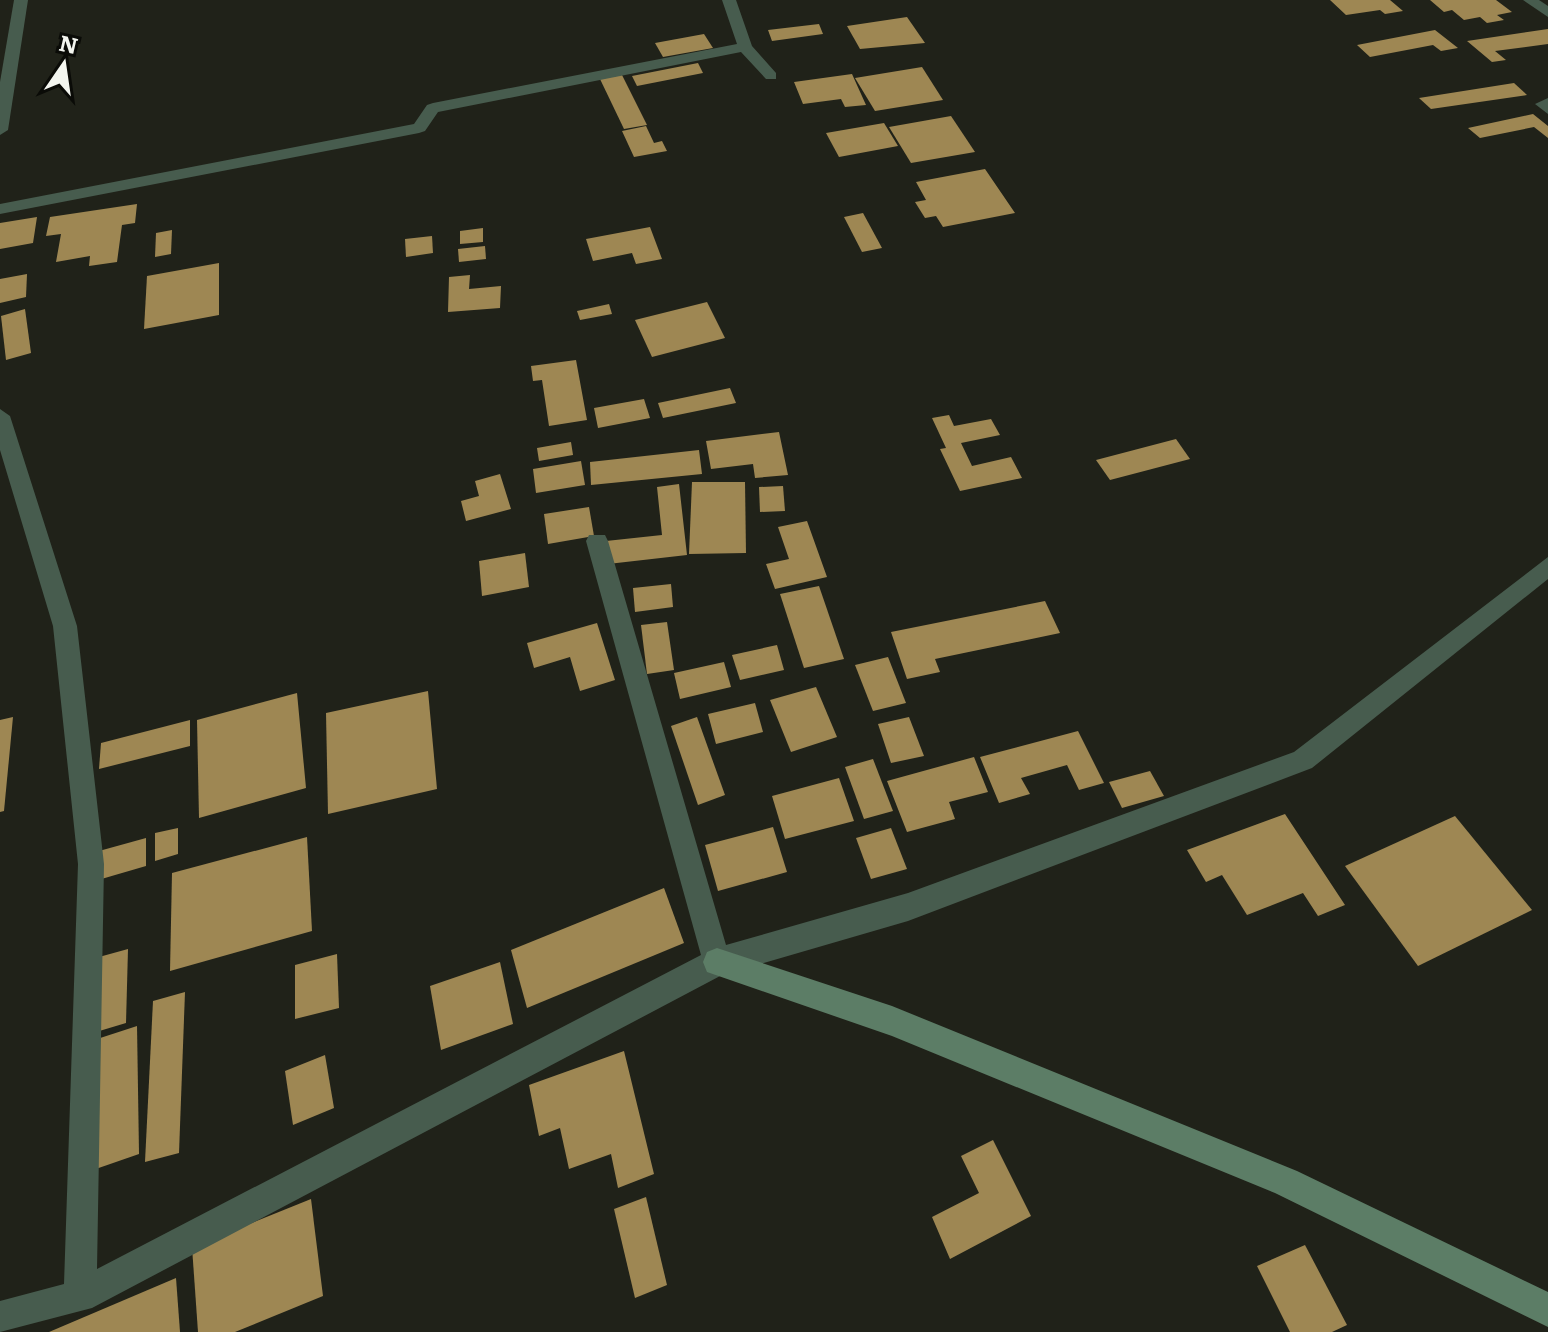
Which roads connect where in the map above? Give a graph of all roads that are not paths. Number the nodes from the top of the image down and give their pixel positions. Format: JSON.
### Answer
{"nodes":[{"id":1,"x":21,"y":0,"type":"edge"},
{"id":2,"x":729,"y":0,"type":"edge"},
{"id":3,"x":1530,"y":0,"type":"edge"},
{"id":4,"x":1548,"y":13,"type":"edge"},
{"id":5,"x":745,"y":47,"type":"junction"},
{"id":6,"x":771,"y":76,"type":"dead end"},
{"id":7,"x":0,"y":130,"type":"edge"},
{"id":8,"x":0,"y":209,"type":"edge"},
{"id":9,"x":0,"y":416,"type":"edge"},
{"id":10,"x":597,"y":541,"type":"dead end"},
{"id":11,"x":1548,"y":566,"type":"edge"},
{"id":12,"x":717,"y":962,"type":"junction"},
{"id":13,"x":80,"y":1296,"type":"junction"},
{"id":14,"x":1548,"y":1310,"type":"edge"},
{"id":15,"x":0,"y":1318,"type":"edge"}],
"edges":[{"from":1,"to":7,"type":"street"},
{"from":2,"to":5,"type":"street"},
{"from":3,"to":4,"type":"street"},
{"from":5,"to":6,"type":"street"},
{"from":5,"to":8,"type":"street"},
{"from":9,"to":13,"type":"street"},
{"from":10,"to":12,"type":"street"},
{"from":11,"to":12,"type":"street"},
{"from":12,"to":13,"type":"street"},
{"from":12,"to":14,"type":"street"},
{"from":13,"to":15,"type":"street"}]}
